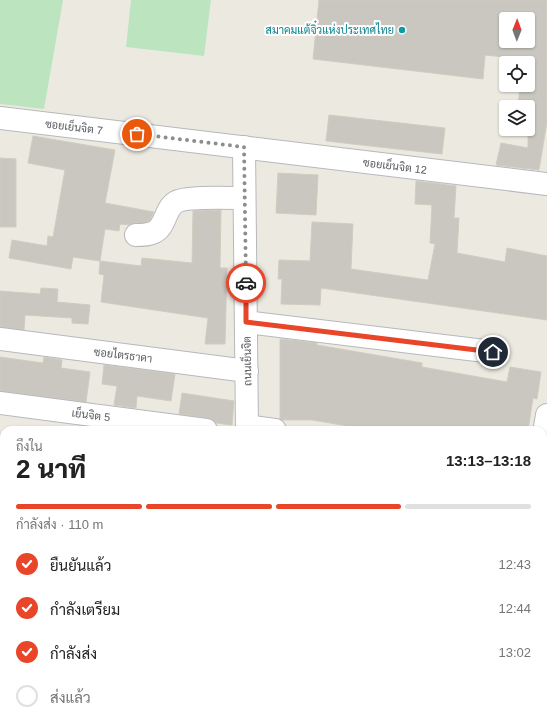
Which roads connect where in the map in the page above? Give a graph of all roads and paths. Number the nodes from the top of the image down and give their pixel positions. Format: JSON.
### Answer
{"nodes":[{"id":1,"x":0,"y":118,"type":"edge"},
{"id":2,"x":244,"y":147,"type":"junction"},
{"id":3,"x":547,"y":184,"type":"edge"},
{"id":4,"x":244,"y":198,"type":"junction"},
{"id":5,"x":136,"y":235,"type":"dead end"},
{"id":6,"x":246,"y":322,"type":"junction"},
{"id":7,"x":0,"y":339,"type":"edge"},
{"id":8,"x":493,"y":352,"type":"dead end"},
{"id":9,"x":247,"y":371,"type":"junction"},
{"id":10,"x":0,"y":403,"type":"edge"},
{"id":11,"x":547,"y":415,"type":"edge"},
{"id":12,"x":175,"y":426,"type":"edge"},
{"id":13,"x":247,"y":426,"type":"edge"},
{"id":14,"x":545,"y":426,"type":"edge"}],
"edges":[{"from":1,"to":2,"type":"street","name":"ซอยเย็นจิต 7"},
{"from":2,"to":3,"type":"street","name":"ซอยเย็นจิต 12"},
{"from":2,"to":4,"type":"street","name":"ถนนเย็นจิต"},
{"from":4,"to":5,"type":"street"},
{"from":4,"to":6,"type":"street","name":"ถนนเย็นจิต"},
{"from":6,"to":8,"type":"street"},
{"from":6,"to":9,"type":"street","name":"ถนนเย็นจิต"},
{"from":7,"to":9,"type":"street","name":"ซอยไตรธาดา"},
{"from":9,"to":13,"type":"street","name":"ถนนเย็นจิต"},
{"from":10,"to":12,"type":"street","name":"เย็นจิต 5"},
{"from":11,"to":14,"type":"street"}]}
